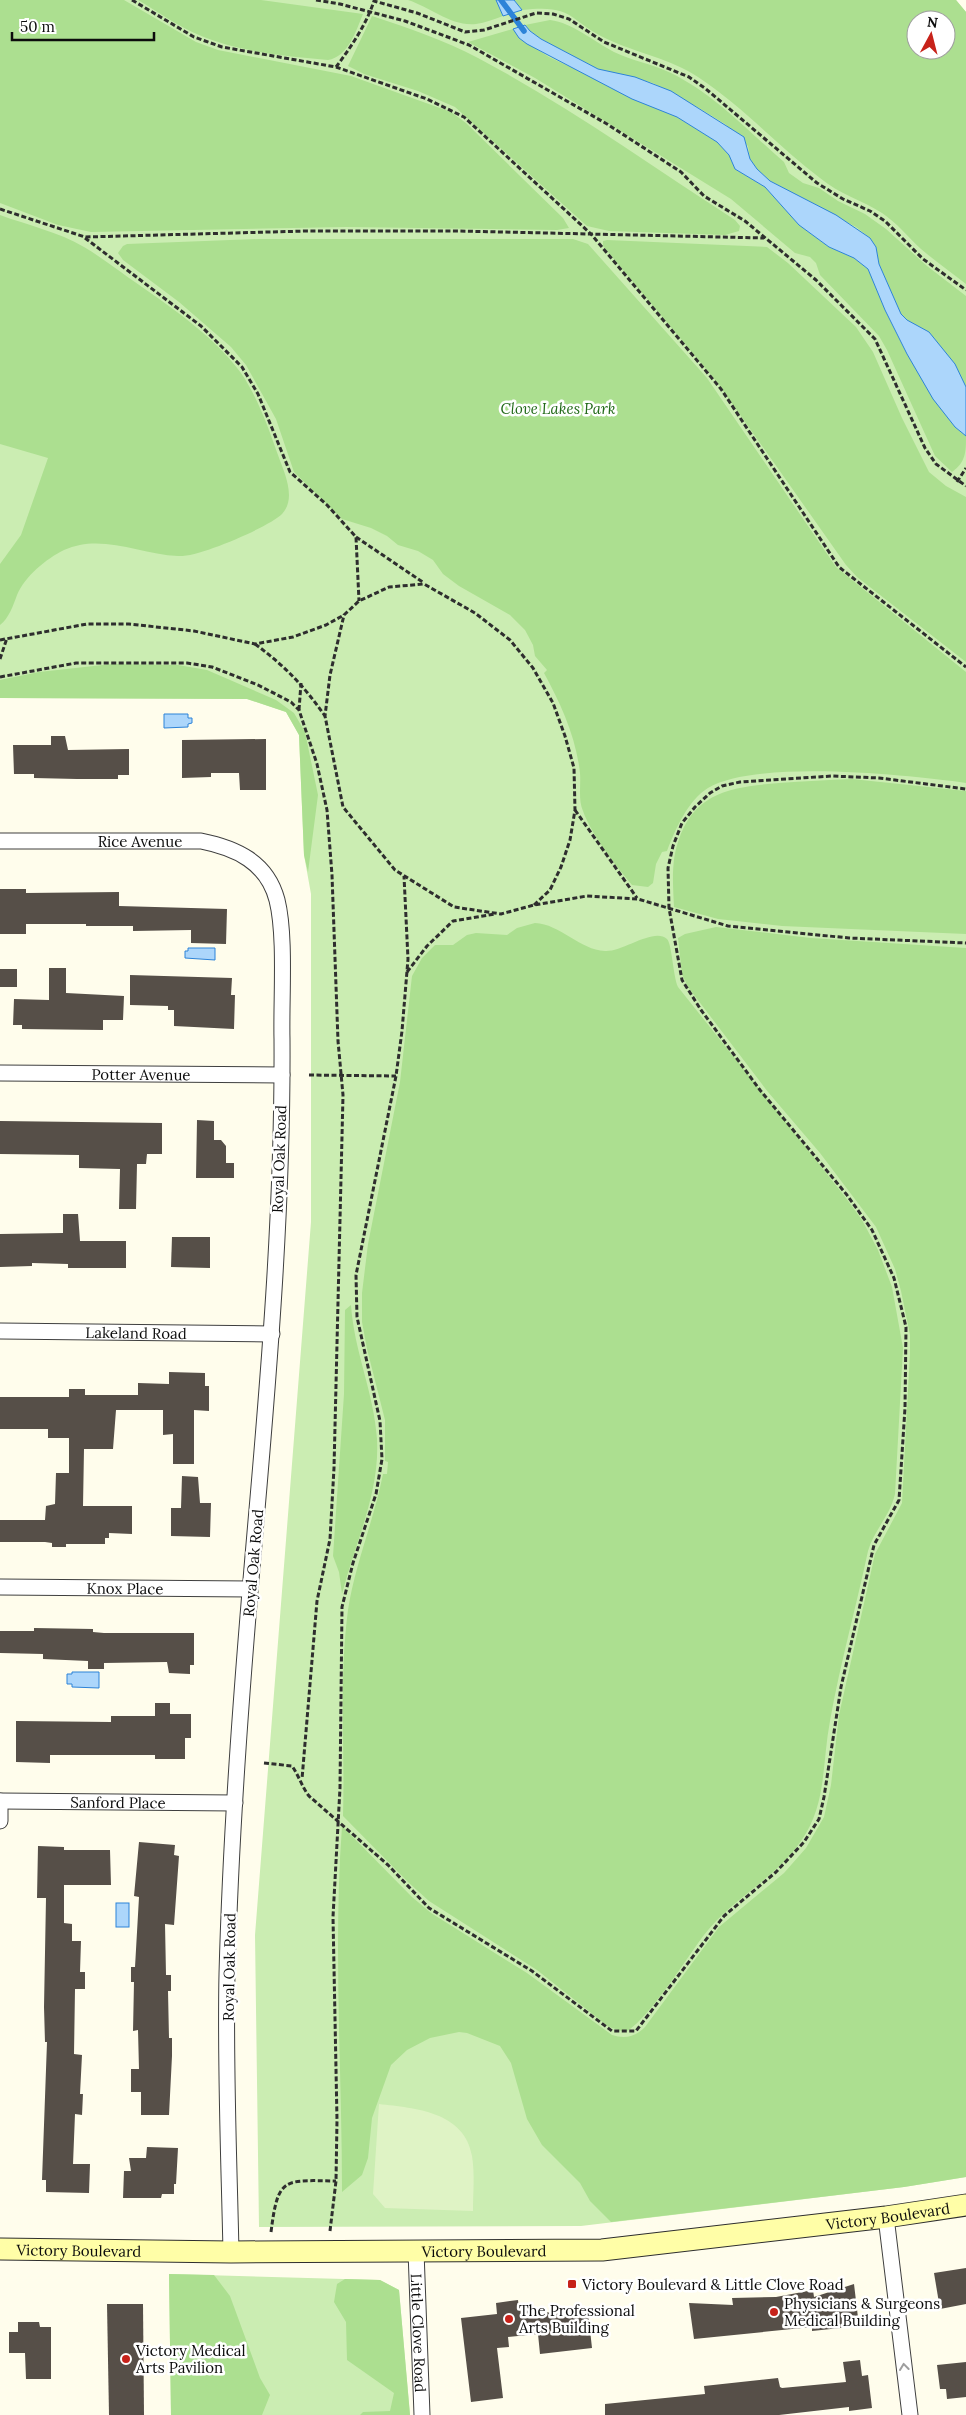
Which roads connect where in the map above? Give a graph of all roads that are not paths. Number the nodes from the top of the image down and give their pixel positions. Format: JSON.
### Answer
{"nodes":[{"id":1,"x":0,"y":840,"type":"edge"},
{"id":2,"x":267,"y":877,"type":"joint"},
{"id":3,"x":0,"y":1073,"type":"edge"},
{"id":4,"x":282,"y":1075,"type":"junction"},
{"id":5,"x":0,"y":1331,"type":"edge"},
{"id":6,"x":272,"y":1334,"type":"junction"},
{"id":7,"x":0,"y":1587,"type":"edge"},
{"id":8,"x":250,"y":1589,"type":"junction"},
{"id":9,"x":0,"y":1801,"type":"edge"},
{"id":10,"x":235,"y":1803,"type":"junction"},
{"id":11,"x":0,"y":1821,"type":"edge"},
{"id":12,"x":966,"y":2205,"type":"edge"},
{"id":13,"x":886,"y":2217,"type":"junction"},
{"id":14,"x":0,"y":2249,"type":"edge"},
{"id":15,"x":416,"y":2251,"type":"junction"},
{"id":16,"x":231,"y":2252,"type":"junction"},
{"id":17,"x":422,"y":2415,"type":"edge"},
{"id":18,"x":910,"y":2415,"type":"edge"}],
"edges":[{"from":1,"to":2,"type":"street","name":"Rice Avenue"},
{"from":2,"to":4,"type":"street","name":"Royal Oak Road"},
{"from":3,"to":4,"type":"street","name":"Potter Avenue"},
{"from":4,"to":6,"type":"street","name":"Royal Oak Road"},
{"from":5,"to":6,"type":"street","name":"Lakeland Road"},
{"from":6,"to":8,"type":"street","name":"Royal Oak Road"},
{"from":7,"to":8,"type":"street","name":"Knox Place"},
{"from":8,"to":10,"type":"street","name":"Royal Oak Road"},
{"from":9,"to":10,"type":"street","name":"Sanford Place"},
{"from":9,"to":11,"type":"street"},
{"from":10,"to":16,"type":"street","name":"Royal Oak Road"},
{"from":12,"to":13,"type":"main road","name":"Victory Boulevard"},
{"from":13,"to":15,"type":"main road","name":"Victory Boulevard"},
{"from":18,"to":13,"type":"street","one_way":true},
{"from":14,"to":16,"type":"main road","name":"Victory Boulevard"},
{"from":15,"to":16,"type":"main road","name":"Victory Boulevard"},
{"from":15,"to":17,"type":"street","name":"Little Clove Road"}]}
